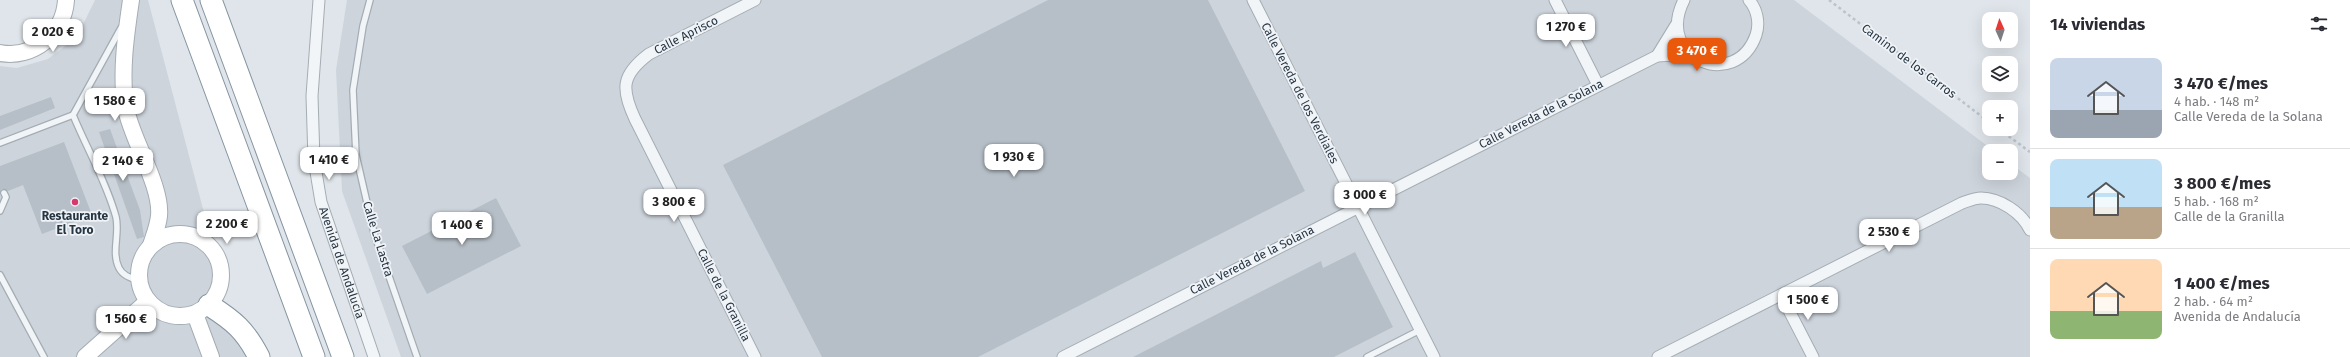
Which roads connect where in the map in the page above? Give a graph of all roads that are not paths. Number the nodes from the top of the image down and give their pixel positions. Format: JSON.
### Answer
{"nodes":[{"id":1,"x":66,"y":0,"type":"edge"},
{"id":2,"x":131,"y":0,"type":"edge"},
{"id":3,"x":182,"y":0,"type":"edge"},
{"id":4,"x":211,"y":0,"type":"edge"},
{"id":5,"x":319,"y":0,"type":"edge"},
{"id":6,"x":370,"y":0,"type":"edge"},
{"id":7,"x":755,"y":0,"type":"edge"},
{"id":8,"x":1253,"y":0,"type":"edge"},
{"id":9,"x":1555,"y":0,"type":"edge"},
{"id":10,"x":1684,"y":0,"type":"edge"},
{"id":11,"x":1749,"y":0,"type":"edge"},
{"id":12,"x":127,"y":17,"type":"junction"},
{"id":13,"x":1676,"y":25,"type":"junction"},
{"id":14,"x":0,"y":53,"type":"edge"},
{"id":15,"x":1657,"y":56,"type":"junction"},
{"id":16,"x":1694,"y":58,"type":"junction"},
{"id":17,"x":625,"y":80,"type":"joint"},
{"id":18,"x":1598,"y":85,"type":"junction"},
{"id":19,"x":73,"y":115,"type":"junction"},
{"id":20,"x":0,"y":143,"type":"edge"},
{"id":21,"x":4,"y":192,"type":"dead end"},
{"id":22,"x":1358,"y":207,"type":"junction"},
{"id":23,"x":0,"y":211,"type":"edge"},
{"id":24,"x":2030,"y":230,"type":"edge"},
{"id":25,"x":151,"y":245,"type":"junction"},
{"id":26,"x":0,"y":275,"type":"edge"},
{"id":27,"x":139,"y":281,"type":"junction"},
{"id":28,"x":1781,"y":295,"type":"junction"},
{"id":29,"x":148,"y":301,"type":"junction"},
{"id":30,"x":202,"y":310,"type":"junction"},
{"id":31,"x":1420,"y":330,"type":"junction"},
{"id":32,"x":44,"y":357,"type":"edge"},
{"id":33,"x":84,"y":357,"type":"edge"},
{"id":34,"x":211,"y":357,"type":"edge"},
{"id":35,"x":259,"y":357,"type":"edge"},
{"id":36,"x":314,"y":357,"type":"edge"},
{"id":37,"x":343,"y":357,"type":"edge"},
{"id":38,"x":374,"y":357,"type":"edge"},
{"id":39,"x":417,"y":357,"type":"edge"},
{"id":40,"x":755,"y":357,"type":"edge"},
{"id":41,"x":1062,"y":357,"type":"edge"},
{"id":42,"x":1367,"y":357,"type":"edge"},
{"id":43,"x":1434,"y":357,"type":"edge"},
{"id":44,"x":1658,"y":357,"type":"edge"},
{"id":45,"x":1813,"y":357,"type":"edge"}],
"edges":[{"from":1,"to":14,"type":"street"},
{"from":2,"to":12,"type":"street"},
{"from":3,"to":36,"type":"highway"},
{"from":4,"to":37,"type":"highway"},
{"from":5,"to":38,"type":"street","name":"Avenida de Andalucía"},
{"from":6,"to":39,"type":"lane","name":"Calle La Lastra"},
{"from":7,"to":17,"type":"street","name":"Calle Aprisco"},
{"from":8,"to":22,"type":"street","name":"Calle Vereda de los Verdiales"},
{"from":9,"to":18,"type":"street"},
{"from":10,"to":13,"type":"street"},
{"from":11,"to":16,"type":"street","name":"Calle Vereda de la Solana"},
{"from":12,"to":19,"type":"lane"},
{"from":12,"to":25,"type":"street"},
{"from":13,"to":15,"type":"street"},
{"from":13,"to":16,"type":"street"},
{"from":15,"to":16,"type":"street","name":"Calle Vereda de la Solana"},
{"from":15,"to":18,"type":"street","name":"Calle Vereda de la Solana"},
{"from":17,"to":40,"type":"street","name":"Calle de la Granilla"},
{"from":18,"to":22,"type":"street","name":"Calle Vereda de la Solana"},
{"from":19,"to":20,"type":"lane"},
{"from":19,"to":27,"type":"lane"},
{"from":21,"to":23,"type":"lane"},
{"from":22,"to":31,"type":"street","name":"Calle Vereda de los Verdiales"},
{"from":22,"to":41,"type":"street","name":"Calle Vereda de la Solana"},
{"from":24,"to":28,"type":"street"},
{"from":25,"to":27,"type":"street"},
{"from":25,"to":30,"type":"street"},
{"from":26,"to":32,"type":"lane"},
{"from":27,"to":29,"type":"street"},
{"from":28,"to":44,"type":"street"},
{"from":28,"to":45,"type":"street"},
{"from":29,"to":30,"type":"street"},
{"from":29,"to":33,"type":"street"},
{"from":30,"to":34,"type":"street"},
{"from":30,"to":35,"type":"highway"},
{"from":31,"to":42,"type":"lane"},
{"from":31,"to":43,"type":"street","name":"Calle Vereda de los Verdiales"}]}
